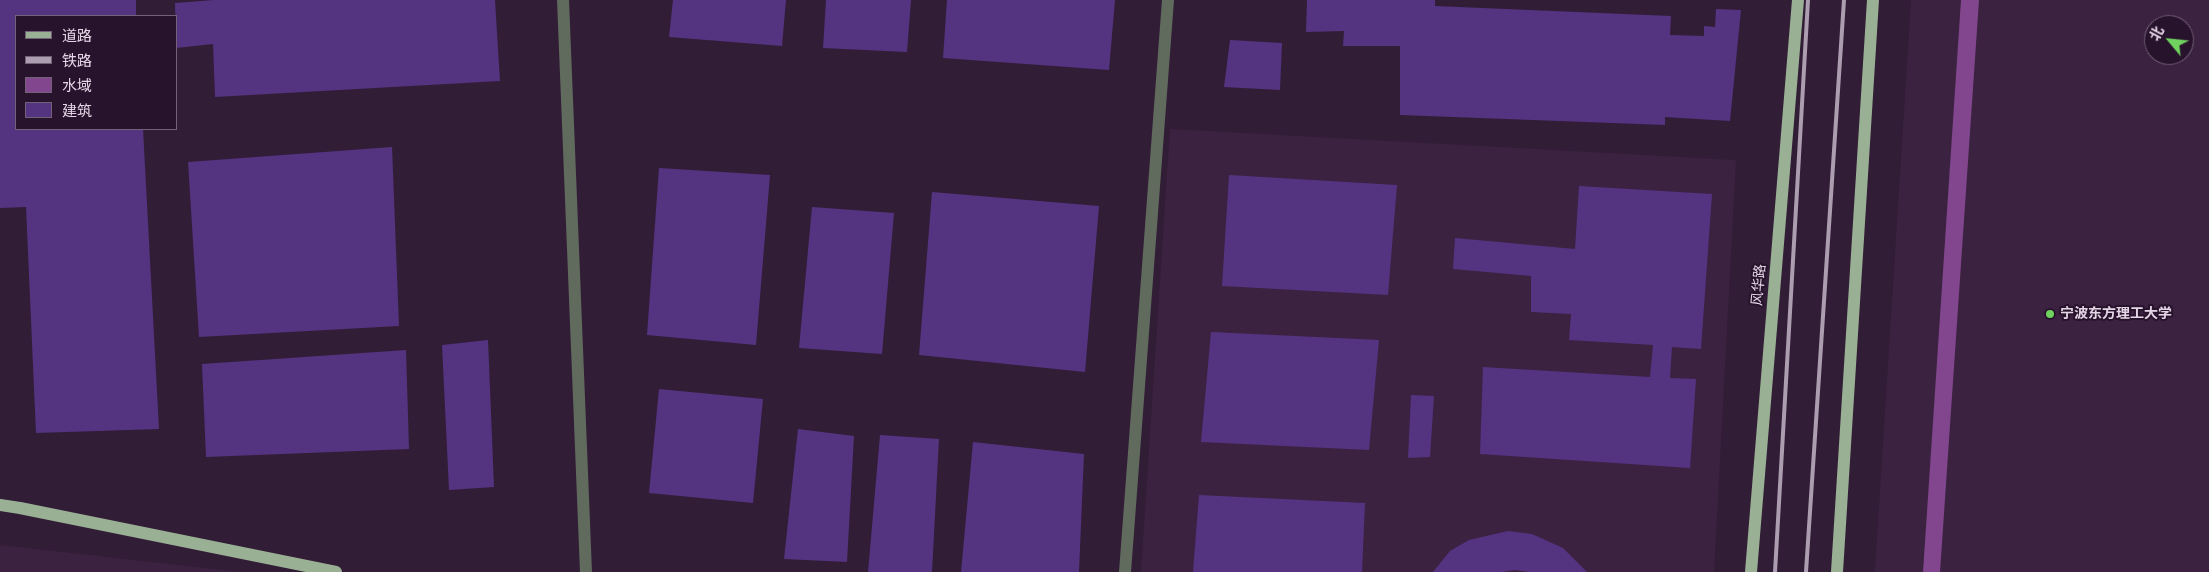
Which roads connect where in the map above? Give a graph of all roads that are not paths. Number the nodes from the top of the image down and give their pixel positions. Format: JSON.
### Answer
{"nodes":[{"id":1,"x":563,"y":0,"type":"edge"},
{"id":2,"x":1168,"y":0,"type":"edge"},
{"id":3,"x":1798,"y":0,"type":"edge"},
{"id":4,"x":1873,"y":0,"type":"edge"},
{"id":5,"x":0,"y":506,"type":"edge"},
{"id":6,"x":336,"y":572,"type":"edge"},
{"id":7,"x":586,"y":572,"type":"edge"},
{"id":8,"x":1125,"y":572,"type":"edge"},
{"id":9,"x":1751,"y":572,"type":"edge"},
{"id":10,"x":1836,"y":572,"type":"edge"}],
"edges":[{"from":1,"to":7,"type":"street"},
{"from":2,"to":8,"type":"street"},
{"from":3,"to":9,"type":"main road","name":"风华路"},
{"from":4,"to":10,"type":"main road"},
{"from":5,"to":6,"type":"main road"}]}
